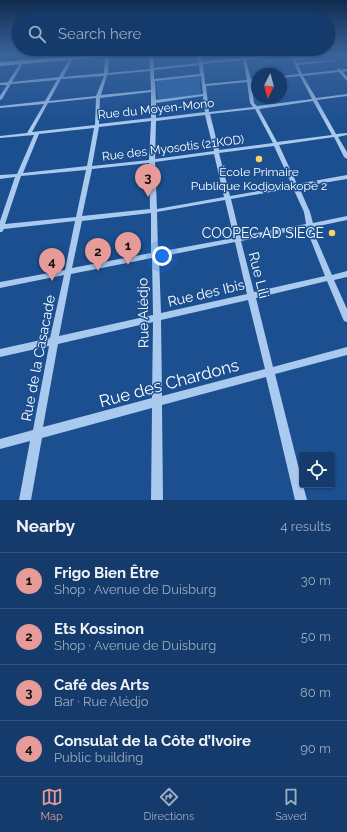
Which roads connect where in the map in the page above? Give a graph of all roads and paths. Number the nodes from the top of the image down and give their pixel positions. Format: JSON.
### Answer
{"nodes":[{"id":1,"x":13,"y":77,"type":"edge"},
{"id":2,"x":75,"y":77,"type":"edge"},
{"id":3,"x":105,"y":77,"type":"edge"},
{"id":4,"x":179,"y":77,"type":"edge"},
{"id":5,"x":202,"y":77,"type":"edge"},
{"id":6,"x":248,"y":77,"type":"edge"},
{"id":7,"x":302,"y":77,"type":"edge"},
{"id":8,"x":59,"y":79,"type":"junction"},
{"id":9,"x":153,"y":80,"type":"joint"},
{"id":10,"x":249,"y":81,"type":"junction"},
{"id":11,"x":9,"y":83,"type":"junction"},
{"id":12,"x":0,"y":84,"type":"edge"},
{"id":13,"x":204,"y":85,"type":"junction"},
{"id":14,"x":154,"y":91,"type":"junction"},
{"id":15,"x":347,"y":95,"type":"edge"},
{"id":16,"x":205,"y":96,"type":"junction"},
{"id":17,"x":98,"y":97,"type":"junction"},
{"id":18,"x":0,"y":99,"type":"edge"},
{"id":19,"x":315,"y":99,"type":"junction"},
{"id":20,"x":47,"y":102,"type":"junction"},
{"id":21,"x":154,"y":102,"type":"junction"},
{"id":22,"x":0,"y":107,"type":"edge"},
{"id":23,"x":255,"y":108,"type":"junction"},
{"id":24,"x":207,"y":113,"type":"junction"},
{"id":25,"x":154,"y":119,"type":"junction"},
{"id":26,"x":97,"y":125,"type":"junction"},
{"id":27,"x":37,"y":132,"type":"junction"},
{"id":28,"x":29,"y":133,"type":"junction"},
{"id":29,"x":347,"y":134,"type":"edge"},
{"id":30,"x":335,"y":135,"type":"junction"},
{"id":31,"x":0,"y":137,"type":"edge"},
{"id":32,"x":276,"y":144,"type":"junction"},
{"id":33,"x":217,"y":153,"type":"junction"},
{"id":34,"x":347,"y":157,"type":"edge"},
{"id":35,"x":152,"y":161,"type":"junction"},
{"id":36,"x":89,"y":168,"type":"junction"},
{"id":37,"x":19,"y":175,"type":"junction"},
{"id":38,"x":0,"y":177,"type":"edge"},
{"id":39,"x":347,"y":178,"type":"edge"},
{"id":40,"x":296,"y":187,"type":"junction"},
{"id":41,"x":227,"y":198,"type":"junction"},
{"id":42,"x":154,"y":211,"type":"junction"},
{"id":43,"x":347,"y":218,"type":"edge"},
{"id":44,"x":78,"y":219,"type":"junction"},
{"id":45,"x":310,"y":225,"type":"junction"},
{"id":46,"x":0,"y":228,"type":"edge"},
{"id":47,"x":237,"y":240,"type":"junction"},
{"id":48,"x":155,"y":255,"type":"junction"},
{"id":49,"x":69,"y":271,"type":"junction"},
{"id":50,"x":347,"y":274,"type":"edge"},
{"id":51,"x":331,"y":278,"type":"junction"},
{"id":52,"x":0,"y":285,"type":"edge"},
{"id":53,"x":251,"y":296,"type":"junction"},
{"id":54,"x":157,"y":318,"type":"junction"},
{"id":55,"x":347,"y":319,"type":"edge"},
{"id":56,"x":54,"y":341,"type":"junction"},
{"id":57,"x":347,"y":351,"type":"edge"},
{"id":58,"x":0,"y":353,"type":"edge"},
{"id":59,"x":270,"y":372,"type":"junction"},
{"id":60,"x":156,"y":403,"type":"junction"},
{"id":61,"x":37,"y":435,"type":"junction"},
{"id":62,"x":0,"y":444,"type":"edge"},
{"id":63,"x":25,"y":500,"type":"edge"},
{"id":64,"x":157,"y":500,"type":"edge"},
{"id":65,"x":301,"y":500,"type":"edge"}],
"edges":[{"from":1,"to":11,"type":"street"},
{"from":2,"to":8,"type":"street"},
{"from":3,"to":17,"type":"street","name":"Rue de la Casacade"},
{"from":4,"to":9,"type":"street"},
{"from":5,"to":13,"type":"street","name":"Rue Lili"},
{"from":6,"to":10,"type":"street"},
{"from":7,"to":19,"type":"street"},
{"from":8,"to":11,"type":"street"},
{"from":8,"to":20,"type":"street"},
{"from":9,"to":14,"type":"street","name":"Rue Alédjo"},
{"from":10,"to":13,"type":"street"},
{"from":10,"to":23,"type":"street"},
{"from":11,"to":12,"type":"street"},
{"from":11,"to":18,"type":"street"},
{"from":13,"to":16,"type":"street","name":"Rue Lili"},
{"from":14,"to":17,"type":"street"},
{"from":14,"to":21,"type":"street","name":"Rue Alédjo"},
{"from":15,"to":19,"type":"street","name":"Rue du Moyen-Mono"},
{"from":16,"to":21,"type":"street"},
{"from":16,"to":24,"type":"street","name":"Rue Lili"},
{"from":17,"to":20,"type":"street"},
{"from":17,"to":26,"type":"street","name":"Rue de la Casacade"},
{"from":19,"to":23,"type":"street","name":"Rue du Moyen-Mono"},
{"from":19,"to":30,"type":"street"},
{"from":20,"to":22,"type":"street"},
{"from":20,"to":28,"type":"street"},
{"from":21,"to":25,"type":"street","name":"Rue Alédjo"},
{"from":23,"to":24,"type":"street","name":"Rue du Moyen-Mono"},
{"from":23,"to":32,"type":"street"},
{"from":24,"to":25,"type":"street","name":"Rue du Moyen-Mono"},
{"from":24,"to":33,"type":"street","name":"Rue Lili"},
{"from":25,"to":26,"type":"street","name":"Rue du Moyen-Mono"},
{"from":25,"to":35,"type":"street","name":"Rue Alédjo"},
{"from":26,"to":27,"type":"street","name":"Rue du Moyen-Mono"},
{"from":26,"to":36,"type":"street","name":"Rue de la Casacade"},
{"from":27,"to":28,"type":"street","name":"Rue du Moyen-Mono"},
{"from":27,"to":37,"type":"street"},
{"from":28,"to":31,"type":"street","name":"Rue du Moyen-Mono"},
{"from":29,"to":30,"type":"street","name":"Rue des Myosotis (21KOD)"},
{"from":30,"to":32,"type":"street","name":"Rue des Myosotis (21KOD)"},
{"from":30,"to":34,"type":"street"},
{"from":32,"to":33,"type":"street","name":"Rue des Myosotis (21KOD)"},
{"from":32,"to":40,"type":"street"},
{"from":33,"to":35,"type":"street","name":"Rue des Myosotis (21KOD)"},
{"from":33,"to":41,"type":"street","name":"Rue Lili"},
{"from":35,"to":36,"type":"street","name":"Rue des Myosotis (21KOD)"},
{"from":35,"to":42,"type":"street","name":"Rue Alédjo"},
{"from":36,"to":37,"type":"street","name":"Rue des Myosotis (21KOD)"},
{"from":36,"to":44,"type":"street","name":"Rue de la Casacade"},
{"from":37,"to":38,"type":"street","name":"Rue des Myosotis (21KOD)"},
{"from":37,"to":46,"type":"street"},
{"from":39,"to":40,"type":"street"},
{"from":40,"to":41,"type":"street"},
{"from":40,"to":45,"type":"street"},
{"from":41,"to":42,"type":"street"},
{"from":41,"to":47,"type":"street","name":"Rue Lili"},
{"from":42,"to":44,"type":"street"},
{"from":42,"to":48,"type":"street","name":"Rue Alédjo"},
{"from":43,"to":45,"type":"street"},
{"from":44,"to":46,"type":"street"},
{"from":44,"to":49,"type":"street","name":"Rue de la Casacade"},
{"from":45,"to":47,"type":"street"},
{"from":45,"to":51,"type":"street"},
{"from":47,"to":48,"type":"street"},
{"from":47,"to":53,"type":"street","name":"Rue Lili"},
{"from":48,"to":49,"type":"street"},
{"from":48,"to":54,"type":"street","name":"Rue Alédjo"},
{"from":49,"to":52,"type":"street"},
{"from":49,"to":56,"type":"street","name":"Rue de la Casacade"},
{"from":50,"to":51,"type":"street","name":"Rue des Ibis"},
{"from":51,"to":53,"type":"street","name":"Rue des Ibis"},
{"from":51,"to":55,"type":"street"},
{"from":53,"to":54,"type":"street","name":"Rue des Ibis"},
{"from":53,"to":59,"type":"street","name":"Rue Lili"},
{"from":54,"to":56,"type":"street","name":"Rue des Ibis"},
{"from":54,"to":60,"type":"street","name":"Rue Alédjo"},
{"from":56,"to":58,"type":"street","name":"Rue des Ibis"},
{"from":56,"to":61,"type":"street","name":"Rue de la Casacade"},
{"from":57,"to":59,"type":"street","name":"Rue des Chardons"},
{"from":59,"to":60,"type":"street","name":"Rue des Chardons"},
{"from":59,"to":65,"type":"street","name":"Rue Lili"},
{"from":60,"to":61,"type":"street","name":"Rue des Chardons"},
{"from":60,"to":64,"type":"street","name":"Rue Alédjo"},
{"from":61,"to":62,"type":"street","name":"Rue des Chardons"},
{"from":61,"to":63,"type":"street","name":"Rue de la Casacade"}]}
